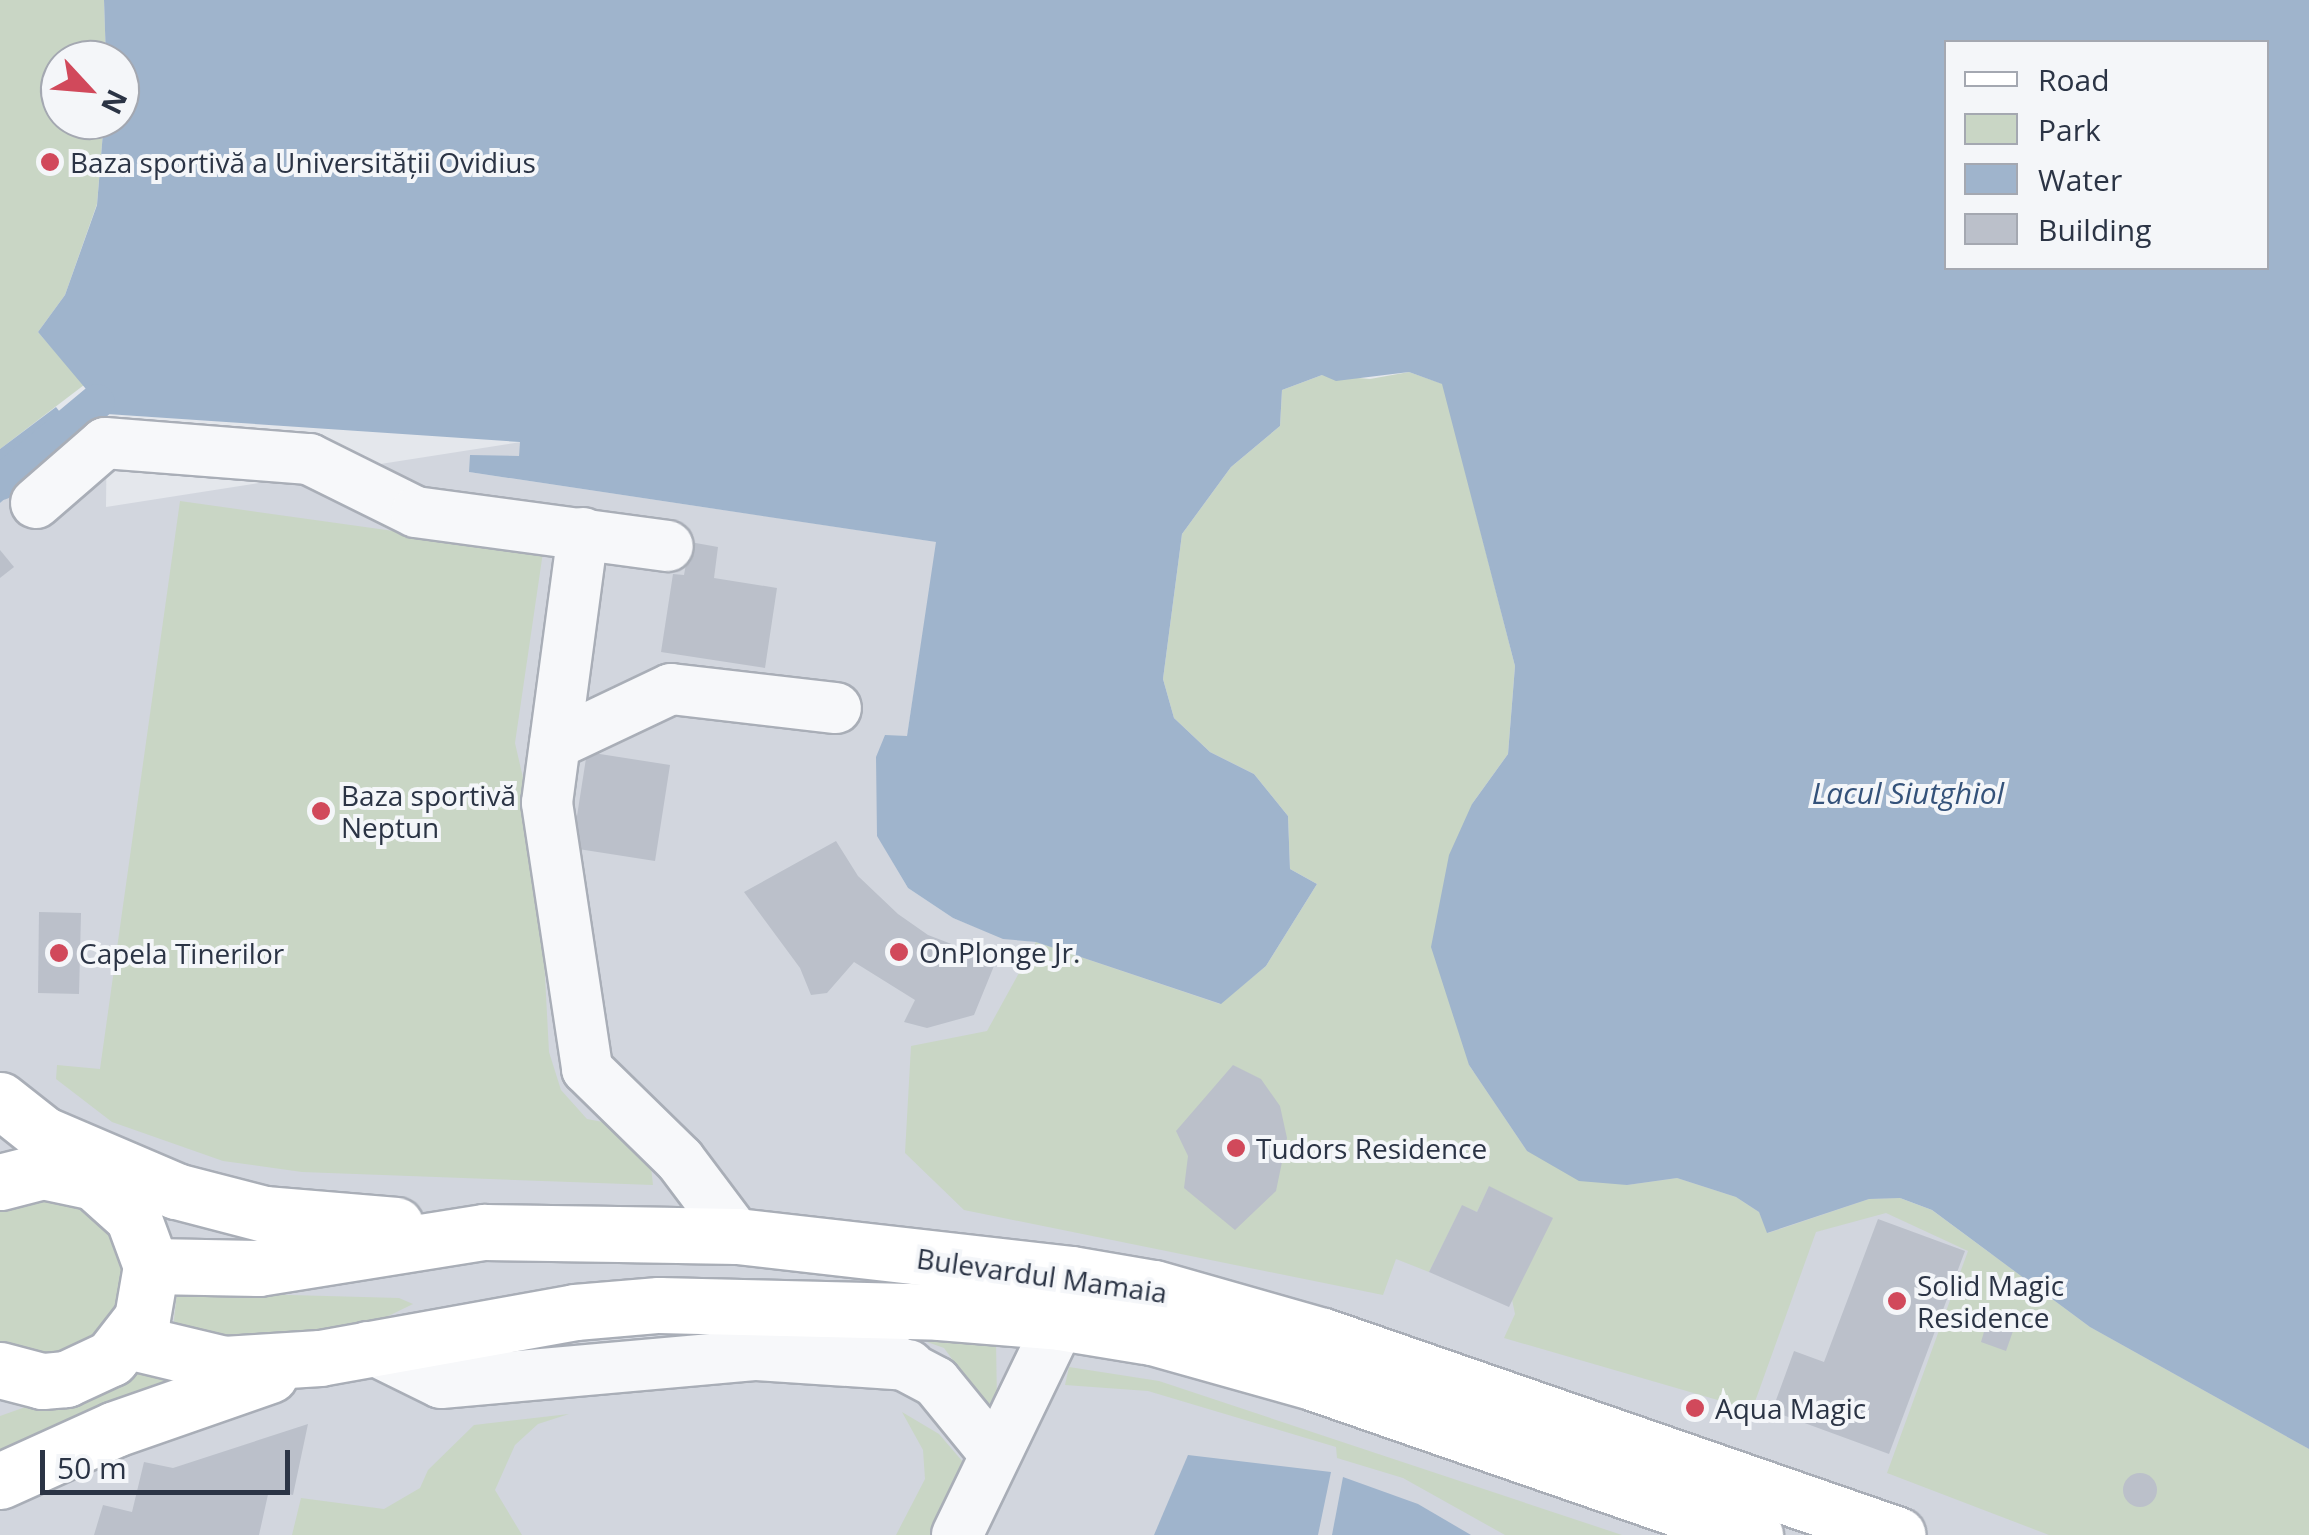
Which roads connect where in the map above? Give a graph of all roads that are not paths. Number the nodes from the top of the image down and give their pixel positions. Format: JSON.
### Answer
{"nodes":[{"id":1,"x":36,"y":503,"type":"dead end"},
{"id":2,"x":583,"y":533,"type":"junction"},
{"id":3,"x":668,"y":546,"type":"dead end"},
{"id":4,"x":836,"y":708,"type":"dead end"},
{"id":5,"x":555,"y":744,"type":"junction"},
{"id":6,"x":0,"y":1100,"type":"edge"},
{"id":7,"x":6,"y":1169,"type":"edge"},
{"id":8,"x":484,"y":1232,"type":"junction"},
{"id":9,"x":737,"y":1236,"type":"junction"},
{"id":10,"x":151,"y":1266,"type":"junction"},
{"id":11,"x":732,"y":1304,"type":"junction"},
{"id":12,"x":1060,"y":1322,"type":"junction"},
{"id":13,"x":128,"y":1341,"type":"junction"},
{"id":14,"x":344,"y":1353,"type":"junction"},
{"id":15,"x":908,"y":1364,"type":"junction"},
{"id":16,"x":14,"y":1382,"type":"edge"},
{"id":17,"x":994,"y":1453,"type":"junction"},
{"id":18,"x":0,"y":1482,"type":"edge"},
{"id":19,"x":957,"y":1535,"type":"edge"},
{"id":20,"x":1754,"y":1535,"type":"edge"},
{"id":21,"x":1898,"y":1535,"type":"edge"}],
"edges":[{"from":1,"to":2,"type":"lane"},
{"from":2,"to":3,"type":"lane"},
{"from":2,"to":5,"type":"lane"},
{"from":4,"to":5,"type":"lane"},
{"from":5,"to":9,"type":"lane"},
{"from":6,"to":8,"type":"main road"},
{"from":7,"to":10,"type":"main road"},
{"from":8,"to":9,"type":"main road","name":"Bulevardul Mamaia"},
{"from":8,"to":10,"type":"main road","name":"Bulevardul Mamaia"},
{"from":9,"to":21,"type":"main road","name":"Bulevardul Mamaia"},
{"from":10,"to":13,"type":"main road"},
{"from":11,"to":12,"type":"main road","name":"Bulevardul Mamaia"},
{"from":11,"to":14,"type":"main road","name":"Bulevardul Mamaia"},
{"from":11,"to":15,"type":"lane"},
{"from":12,"to":17,"type":"lane"},
{"from":12,"to":20,"type":"main road","name":"Bulevardul Mamaia"},
{"from":13,"to":14,"type":"main road","name":"Bulevardul Mamaia"},
{"from":13,"to":16,"type":"main road"},
{"from":14,"to":15,"type":"lane"},
{"from":14,"to":18,"type":"main road"},
{"from":15,"to":17,"type":"lane"},
{"from":17,"to":19,"type":"lane"}]}
